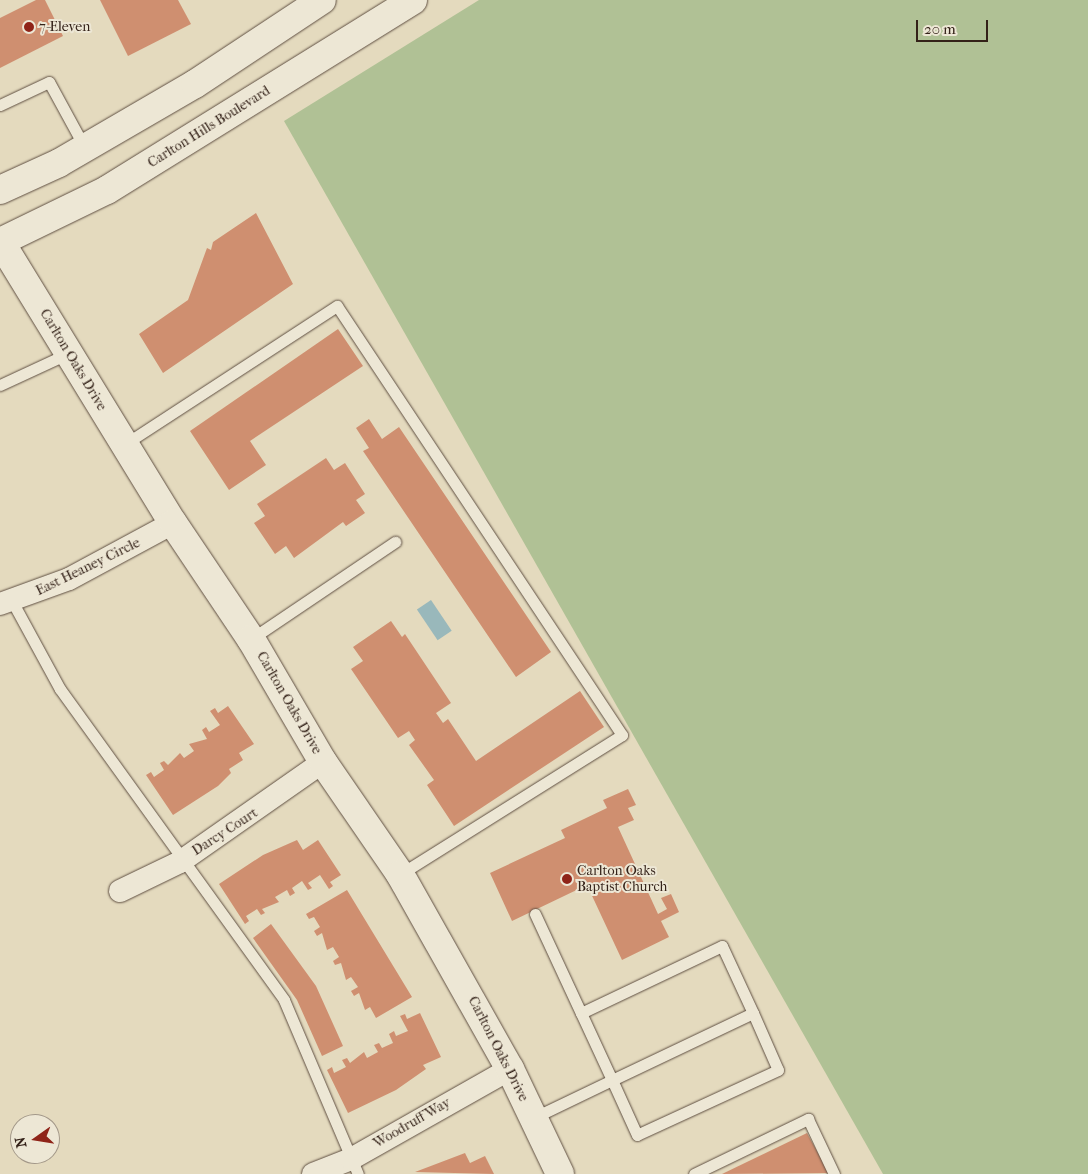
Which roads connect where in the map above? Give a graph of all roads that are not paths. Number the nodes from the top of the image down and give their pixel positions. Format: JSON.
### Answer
{"nodes":[{"id":1,"x":322,"y":0,"type":"edge"},
{"id":2,"x":413,"y":0,"type":"edge"},
{"id":3,"x":0,"y":105,"type":"edge"},
{"id":4,"x":85,"y":148,"type":"junction"},
{"id":5,"x":0,"y":190,"type":"edge"},
{"id":6,"x":0,"y":242,"type":"edge"},
{"id":7,"x":69,"y":353,"type":"junction"},
{"id":8,"x":0,"y":385,"type":"edge"},
{"id":9,"x":124,"y":444,"type":"junction"},
{"id":10,"x":174,"y":523,"type":"junction"},
{"id":11,"x":396,"y":542,"type":"dead end"},
{"id":12,"x":6,"y":602,"type":"edge"},
{"id":13,"x":251,"y":639,"type":"junction"},
{"id":14,"x":323,"y":762,"type":"junction"},
{"id":15,"x":180,"y":862,"type":"junction"},
{"id":16,"x":400,"y":874,"type":"junction"},
{"id":17,"x":120,"y":891,"type":"dead end"},
{"id":18,"x":535,"y":914,"type":"dead end"},
{"id":19,"x":753,"y":1013,"type":"junction"},
{"id":20,"x":581,"y":1014,"type":"junction"},
{"id":21,"x":510,"y":1070,"type":"junction"},
{"id":22,"x":612,"y":1080,"type":"junction"},
{"id":23,"x":533,"y":1118,"type":"junction"},
{"id":24,"x":355,"y":1167,"type":"edge"},
{"id":25,"x":313,"y":1174,"type":"edge"},
{"id":26,"x":560,"y":1174,"type":"edge"},
{"id":27,"x":694,"y":1174,"type":"edge"},
{"id":28,"x":834,"y":1174,"type":"edge"}],
"edges":[{"from":1,"to":4,"type":"main road"},
{"from":2,"to":6,"type":"main road","name":"Carlton Hills Boulevard"},
{"from":3,"to":4,"type":"lane"},
{"from":4,"to":5,"type":"main road"},
{"from":6,"to":7,"type":"main road","name":"Carlton Oaks Drive"},
{"from":7,"to":8,"type":"lane"},
{"from":7,"to":9,"type":"main road","name":"Carlton Oaks Drive"},
{"from":9,"to":10,"type":"main road","name":"Carlton Oaks Drive"},
{"from":9,"to":16,"type":"lane"},
{"from":10,"to":12,"type":"street","name":"East Heaney Circle"},
{"from":10,"to":13,"type":"main road","name":"Carlton Oaks Drive"},
{"from":11,"to":13,"type":"lane"},
{"from":12,"to":15,"type":"lane"},
{"from":13,"to":14,"type":"main road","name":"Carlton Oaks Drive"},
{"from":14,"to":15,"type":"street","name":"Darcy Court"},
{"from":14,"to":16,"type":"main road","name":"Carlton Oaks Drive"},
{"from":15,"to":17,"type":"street","name":"Darcy Court"},
{"from":15,"to":24,"type":"lane"},
{"from":16,"to":21,"type":"main road","name":"Carlton Oaks Drive"},
{"from":18,"to":20,"type":"lane"},
{"from":19,"to":20,"type":"lane"},
{"from":19,"to":22,"type":"lane"},
{"from":19,"to":22,"type":"lane"},
{"from":20,"to":22,"type":"lane"},
{"from":21,"to":23,"type":"main road","name":"Carlton Oaks Drive"},
{"from":21,"to":24,"type":"street","name":"Woodruff Way"},
{"from":22,"to":23,"type":"lane"},
{"from":23,"to":26,"type":"main road","name":"Carlton Oaks Drive"},
{"from":24,"to":25,"type":"street","name":"Woodruff Way"},
{"from":27,"to":28,"type":"lane"}]}
